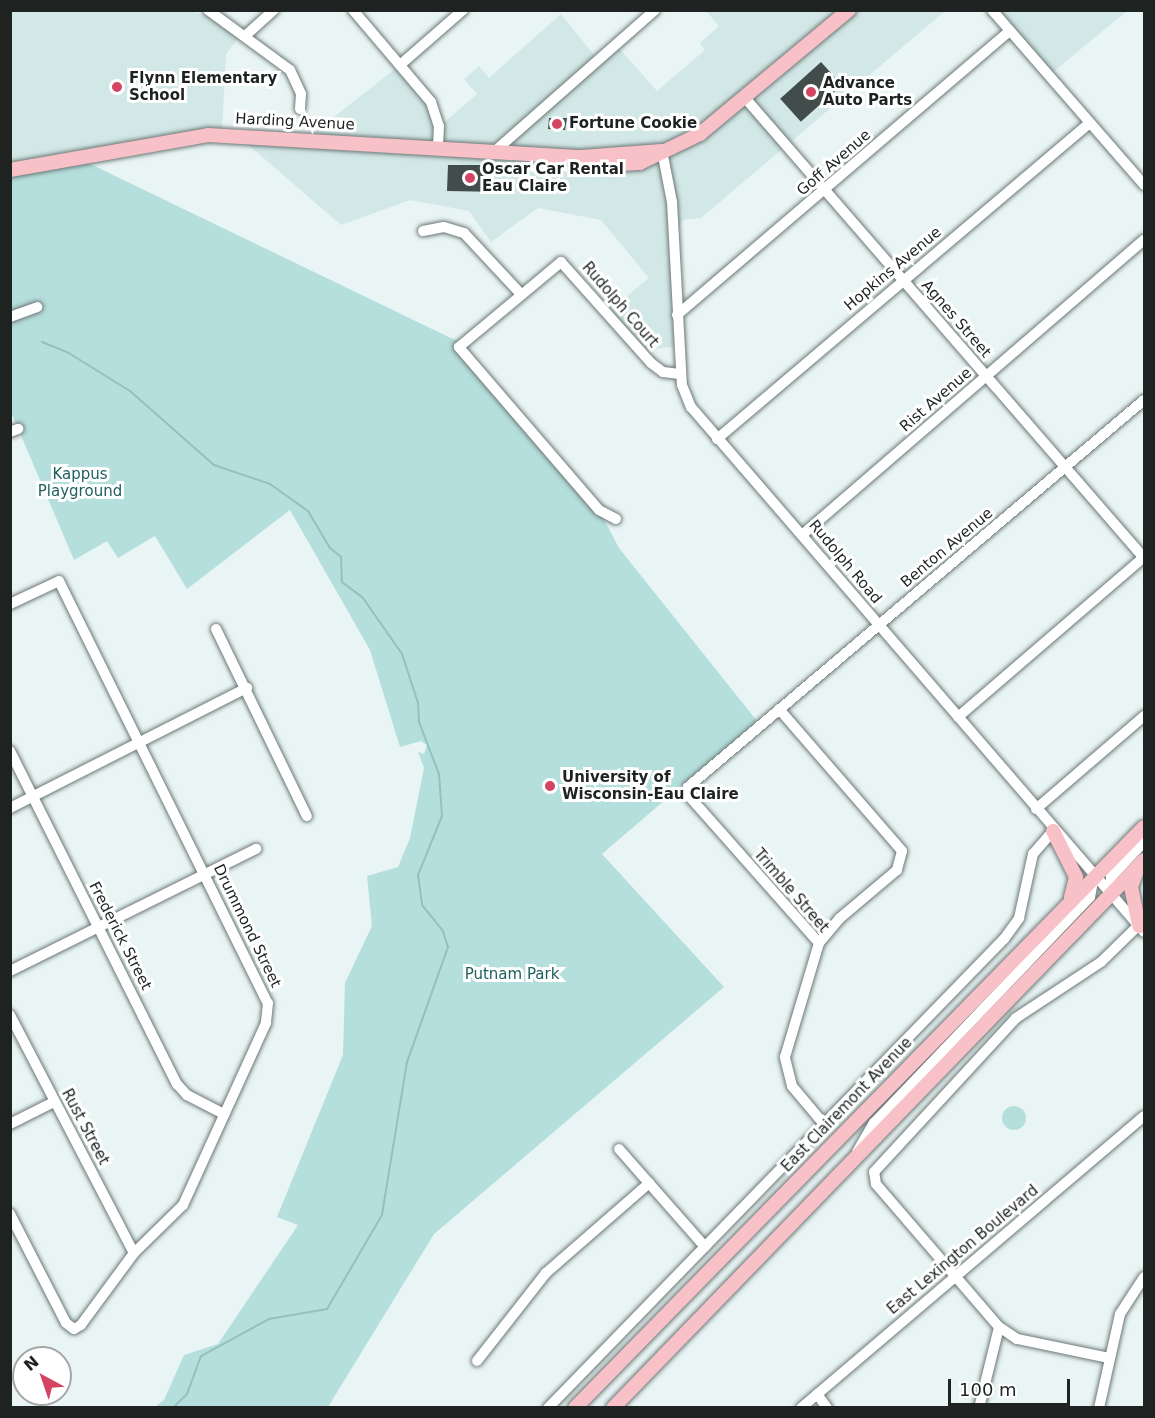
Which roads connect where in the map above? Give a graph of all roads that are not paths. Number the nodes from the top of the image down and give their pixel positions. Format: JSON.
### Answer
{"nodes":[{"id":1,"x":208,"y":10,"type":"edge"},
{"id":2,"x":274,"y":10,"type":"edge"},
{"id":3,"x":353,"y":10,"type":"edge"},
{"id":4,"x":464,"y":10,"type":"edge"},
{"id":5,"x":655,"y":10,"type":"edge"},
{"id":6,"x":849,"y":10,"type":"edge"},
{"id":7,"x":992,"y":10,"type":"edge"},
{"id":8,"x":1009,"y":31,"type":"junction"},
{"id":9,"x":245,"y":36,"type":"junction"},
{"id":10,"x":400,"y":65,"type":"junction"},
{"id":11,"x":746,"y":99,"type":"junction"},
{"id":12,"x":300,"y":109,"type":"dead end"},
{"id":13,"x":1089,"y":123,"type":"junction"},
{"id":14,"x":438,"y":146,"type":"junction"},
{"id":15,"x":495,"y":151,"type":"junction"},
{"id":16,"x":662,"y":151,"type":"junction"},
{"id":17,"x":10,"y":170,"type":"edge"},
{"id":18,"x":1144,"y":185,"type":"edge"},
{"id":19,"x":825,"y":191,"type":"junction"},
{"id":20,"x":423,"y":231,"type":"dead end"},
{"id":21,"x":1144,"y":240,"type":"edge"},
{"id":22,"x":903,"y":281,"type":"junction"},
{"id":23,"x":520,"y":293,"type":"junction"},
{"id":24,"x":37,"y":308,"type":"dead end"},
{"id":25,"x":677,"y":315,"type":"junction"},
{"id":26,"x":10,"y":317,"type":"edge"},
{"id":27,"x":680,"y":374,"type":"junction"},
{"id":28,"x":987,"y":376,"type":"junction"},
{"id":29,"x":1144,"y":400,"type":"edge"},
{"id":30,"x":717,"y":439,"type":"junction"},
{"id":31,"x":1066,"y":468,"type":"junction"},
{"id":32,"x":616,"y":519,"type":"dead end"},
{"id":33,"x":802,"y":535,"type":"junction"},
{"id":34,"x":1144,"y":558,"type":"edge"},
{"id":35,"x":10,"y":604,"type":"edge"},
{"id":36,"x":879,"y":625,"type":"junction"},
{"id":37,"x":216,"y":629,"type":"dead end"},
{"id":38,"x":247,"y":688,"type":"junction"},
{"id":39,"x":779,"y":709,"type":"junction"},
{"id":40,"x":1144,"y":716,"type":"edge"},
{"id":41,"x":958,"y":717,"type":"junction"},
{"id":42,"x":139,"y":743,"type":"junction"},
{"id":43,"x":10,"y":751,"type":"edge"},
{"id":44,"x":687,"y":790,"type":"joint"},
{"id":45,"x":33,"y":796,"type":"junction"},
{"id":46,"x":10,"y":808,"type":"edge"},
{"id":47,"x":1036,"y":809,"type":"junction"},
{"id":48,"x":307,"y":816,"type":"dead end"},
{"id":49,"x":1144,"y":827,"type":"edge"},
{"id":50,"x":1053,"y":831,"type":"junction"},
{"id":51,"x":1144,"y":842,"type":"edge"},
{"id":52,"x":256,"y":849,"type":"dead end"},
{"id":53,"x":1144,"y":861,"type":"edge"},
{"id":54,"x":205,"y":874,"type":"junction"},
{"id":55,"x":1095,"y":876,"type":"junction"},
{"id":56,"x":1110,"y":894,"type":"junction"},
{"id":57,"x":1064,"y":907,"type":"junction"},
{"id":58,"x":1143,"y":926,"type":"edge"},
{"id":59,"x":99,"y":927,"type":"junction"},
{"id":60,"x":819,"y":943,"type":"junction"},
{"id":61,"x":10,"y":971,"type":"edge"},
{"id":62,"x":10,"y":1015,"type":"edge"},
{"id":63,"x":54,"y":1102,"type":"junction"},
{"id":64,"x":224,"y":1113,"type":"junction"},
{"id":65,"x":1144,"y":1116,"type":"edge"},
{"id":66,"x":823,"y":1122,"type":"junction"},
{"id":67,"x":10,"y":1124,"type":"edge"},
{"id":68,"x":619,"y":1149,"type":"dead end"},
{"id":69,"x":856,"y":1154,"type":"junction"},
{"id":70,"x":649,"y":1183,"type":"junction"},
{"id":71,"x":10,"y":1214,"type":"edge"},
{"id":72,"x":705,"y":1248,"type":"junction"},
{"id":73,"x":134,"y":1253,"type":"junction"},
{"id":74,"x":956,"y":1276,"type":"junction"},
{"id":75,"x":1144,"y":1277,"type":"edge"},
{"id":76,"x":999,"y":1327,"type":"junction"},
{"id":77,"x":1109,"y":1359,"type":"junction"},
{"id":78,"x":477,"y":1361,"type":"dead end"},
{"id":79,"x":817,"y":1394,"type":"junction"},
{"id":80,"x":548,"y":1407,"type":"edge"},
{"id":81,"x":575,"y":1407,"type":"edge"},
{"id":82,"x":613,"y":1407,"type":"edge"},
{"id":83,"x":801,"y":1407,"type":"edge"},
{"id":84,"x":828,"y":1407,"type":"edge"},
{"id":85,"x":979,"y":1407,"type":"edge"},
{"id":86,"x":1098,"y":1407,"type":"edge"}],
"edges":[{"from":1,"to":9,"type":"street"},
{"from":2,"to":9,"type":"street"},
{"from":3,"to":10,"type":"street"},
{"from":4,"to":10,"type":"street"},
{"from":5,"to":15,"type":"street"},
{"from":6,"to":11,"type":"main road","name":"Harding Avenue"},
{"from":7,"to":8,"type":"street"},
{"from":8,"to":13,"type":"street"},
{"from":8,"to":19,"type":"street","name":"Goff Avenue"},
{"from":9,"to":12,"type":"street"},
{"from":10,"to":14,"type":"street"},
{"from":11,"to":16,"type":"main road","name":"Harding Avenue"},
{"from":11,"to":19,"type":"street","name":"Agnes Street"},
{"from":13,"to":18,"type":"street"},
{"from":13,"to":22,"type":"street","name":"Hopkins Avenue"},
{"from":14,"to":15,"type":"main road","name":"Harding Avenue"},
{"from":14,"to":17,"type":"main road","name":"Harding Avenue"},
{"from":15,"to":16,"type":"main road","name":"Harding Avenue"},
{"from":16,"to":25,"type":"street","name":"Rudolph Road"},
{"from":19,"to":22,"type":"street","name":"Agnes Street"},
{"from":19,"to":25,"type":"street","name":"Goff Avenue"},
{"from":20,"to":23,"type":"street"},
{"from":21,"to":28,"type":"street","name":"Rist Avenue"},
{"from":22,"to":28,"type":"street","name":"Agnes Street"},
{"from":22,"to":30,"type":"street","name":"Hopkins Avenue"},
{"from":23,"to":27,"type":"street","name":"Rudolph Court"},
{"from":23,"to":32,"type":"street","name":"Rudolph Court"},
{"from":24,"to":26,"type":"street"},
{"from":25,"to":27,"type":"street","name":"Rudolph Road"},
{"from":27,"to":30,"type":"street","name":"Rudolph Road"},
{"from":28,"to":31,"type":"street","name":"Agnes Street"},
{"from":28,"to":33,"type":"street","name":"Rist Avenue"},
{"from":29,"to":31,"type":"street","name":"Benton Avenue"},
{"from":30,"to":33,"type":"street","name":"Rudolph Road"},
{"from":31,"to":34,"type":"street","name":"Agnes Street"},
{"from":31,"to":36,"type":"street","name":"Benton Avenue"},
{"from":33,"to":36,"type":"street","name":"Rudolph Road"},
{"from":34,"to":41,"type":"street"},
{"from":35,"to":42,"type":"street","name":"Drummond Street"},
{"from":36,"to":39,"type":"street","name":"Benton Avenue"},
{"from":36,"to":41,"type":"street","name":"Rudolph Road"},
{"from":37,"to":38,"type":"street"},
{"from":38,"to":42,"type":"street"},
{"from":38,"to":48,"type":"street"},
{"from":39,"to":44,"type":"street","name":"Benton Avenue"},
{"from":39,"to":60,"type":"street"},
{"from":40,"to":47,"type":"street"},
{"from":41,"to":47,"type":"street","name":"Rudolph Road"},
{"from":42,"to":45,"type":"street"},
{"from":42,"to":54,"type":"street","name":"Drummond Street"},
{"from":43,"to":45,"type":"street","name":"Frederick Street"},
{"from":44,"to":60,"type":"street","name":"Trimble Street"},
{"from":45,"to":46,"type":"street"},
{"from":45,"to":59,"type":"street","name":"Frederick Street"},
{"from":47,"to":50,"type":"street","name":"Rudolph Road"},
{"from":49,"to":55,"type":"main road","name":"East Clairemont Avenue"},
{"from":50,"to":55,"type":"street","name":"Rudolph Road"},
{"from":50,"to":57,"type":"main road"},
{"from":50,"to":66,"type":"street"},
{"from":51,"to":56,"type":"street"},
{"from":52,"to":54,"type":"street"},
{"from":53,"to":56,"type":"main road"},
{"from":53,"to":58,"type":"main road"},
{"from":54,"to":59,"type":"street"},
{"from":54,"to":64,"type":"street","name":"Drummond Street"},
{"from":55,"to":56,"type":"street","name":"Rudolph Road"},
{"from":55,"to":57,"type":"main road","name":"East Clairemont Avenue"},
{"from":55,"to":69,"type":"street"},
{"from":56,"to":58,"type":"street","name":"Rudolph Road"},
{"from":56,"to":69,"type":"main road"},
{"from":57,"to":81,"type":"main road","name":"East Clairemont Avenue"},
{"from":58,"to":74,"type":"street"},
{"from":59,"to":61,"type":"street"},
{"from":59,"to":64,"type":"street","name":"Frederick Street"},
{"from":60,"to":66,"type":"street","name":"Trimble Street"},
{"from":62,"to":63,"type":"street","name":"Rust Street"},
{"from":63,"to":67,"type":"street"},
{"from":63,"to":73,"type":"street","name":"Rust Street"},
{"from":64,"to":73,"type":"street","name":"Drummond Street"},
{"from":65,"to":74,"type":"street","name":"East Lexington Boulevard"},
{"from":66,"to":72,"type":"street"},
{"from":68,"to":70,"type":"street"},
{"from":69,"to":82,"type":"main road"},
{"from":70,"to":72,"type":"street"},
{"from":70,"to":78,"type":"street"},
{"from":71,"to":73,"type":"street","name":"Drummond Street"},
{"from":72,"to":80,"type":"street"},
{"from":74,"to":76,"type":"street"},
{"from":74,"to":79,"type":"street","name":"East Lexington Boulevard"},
{"from":75,"to":77,"type":"street"},
{"from":76,"to":77,"type":"street"},
{"from":76,"to":85,"type":"street"},
{"from":77,"to":86,"type":"street"},
{"from":79,"to":83,"type":"street","name":"East Lexington Boulevard"},
{"from":79,"to":84,"type":"street"}]}
